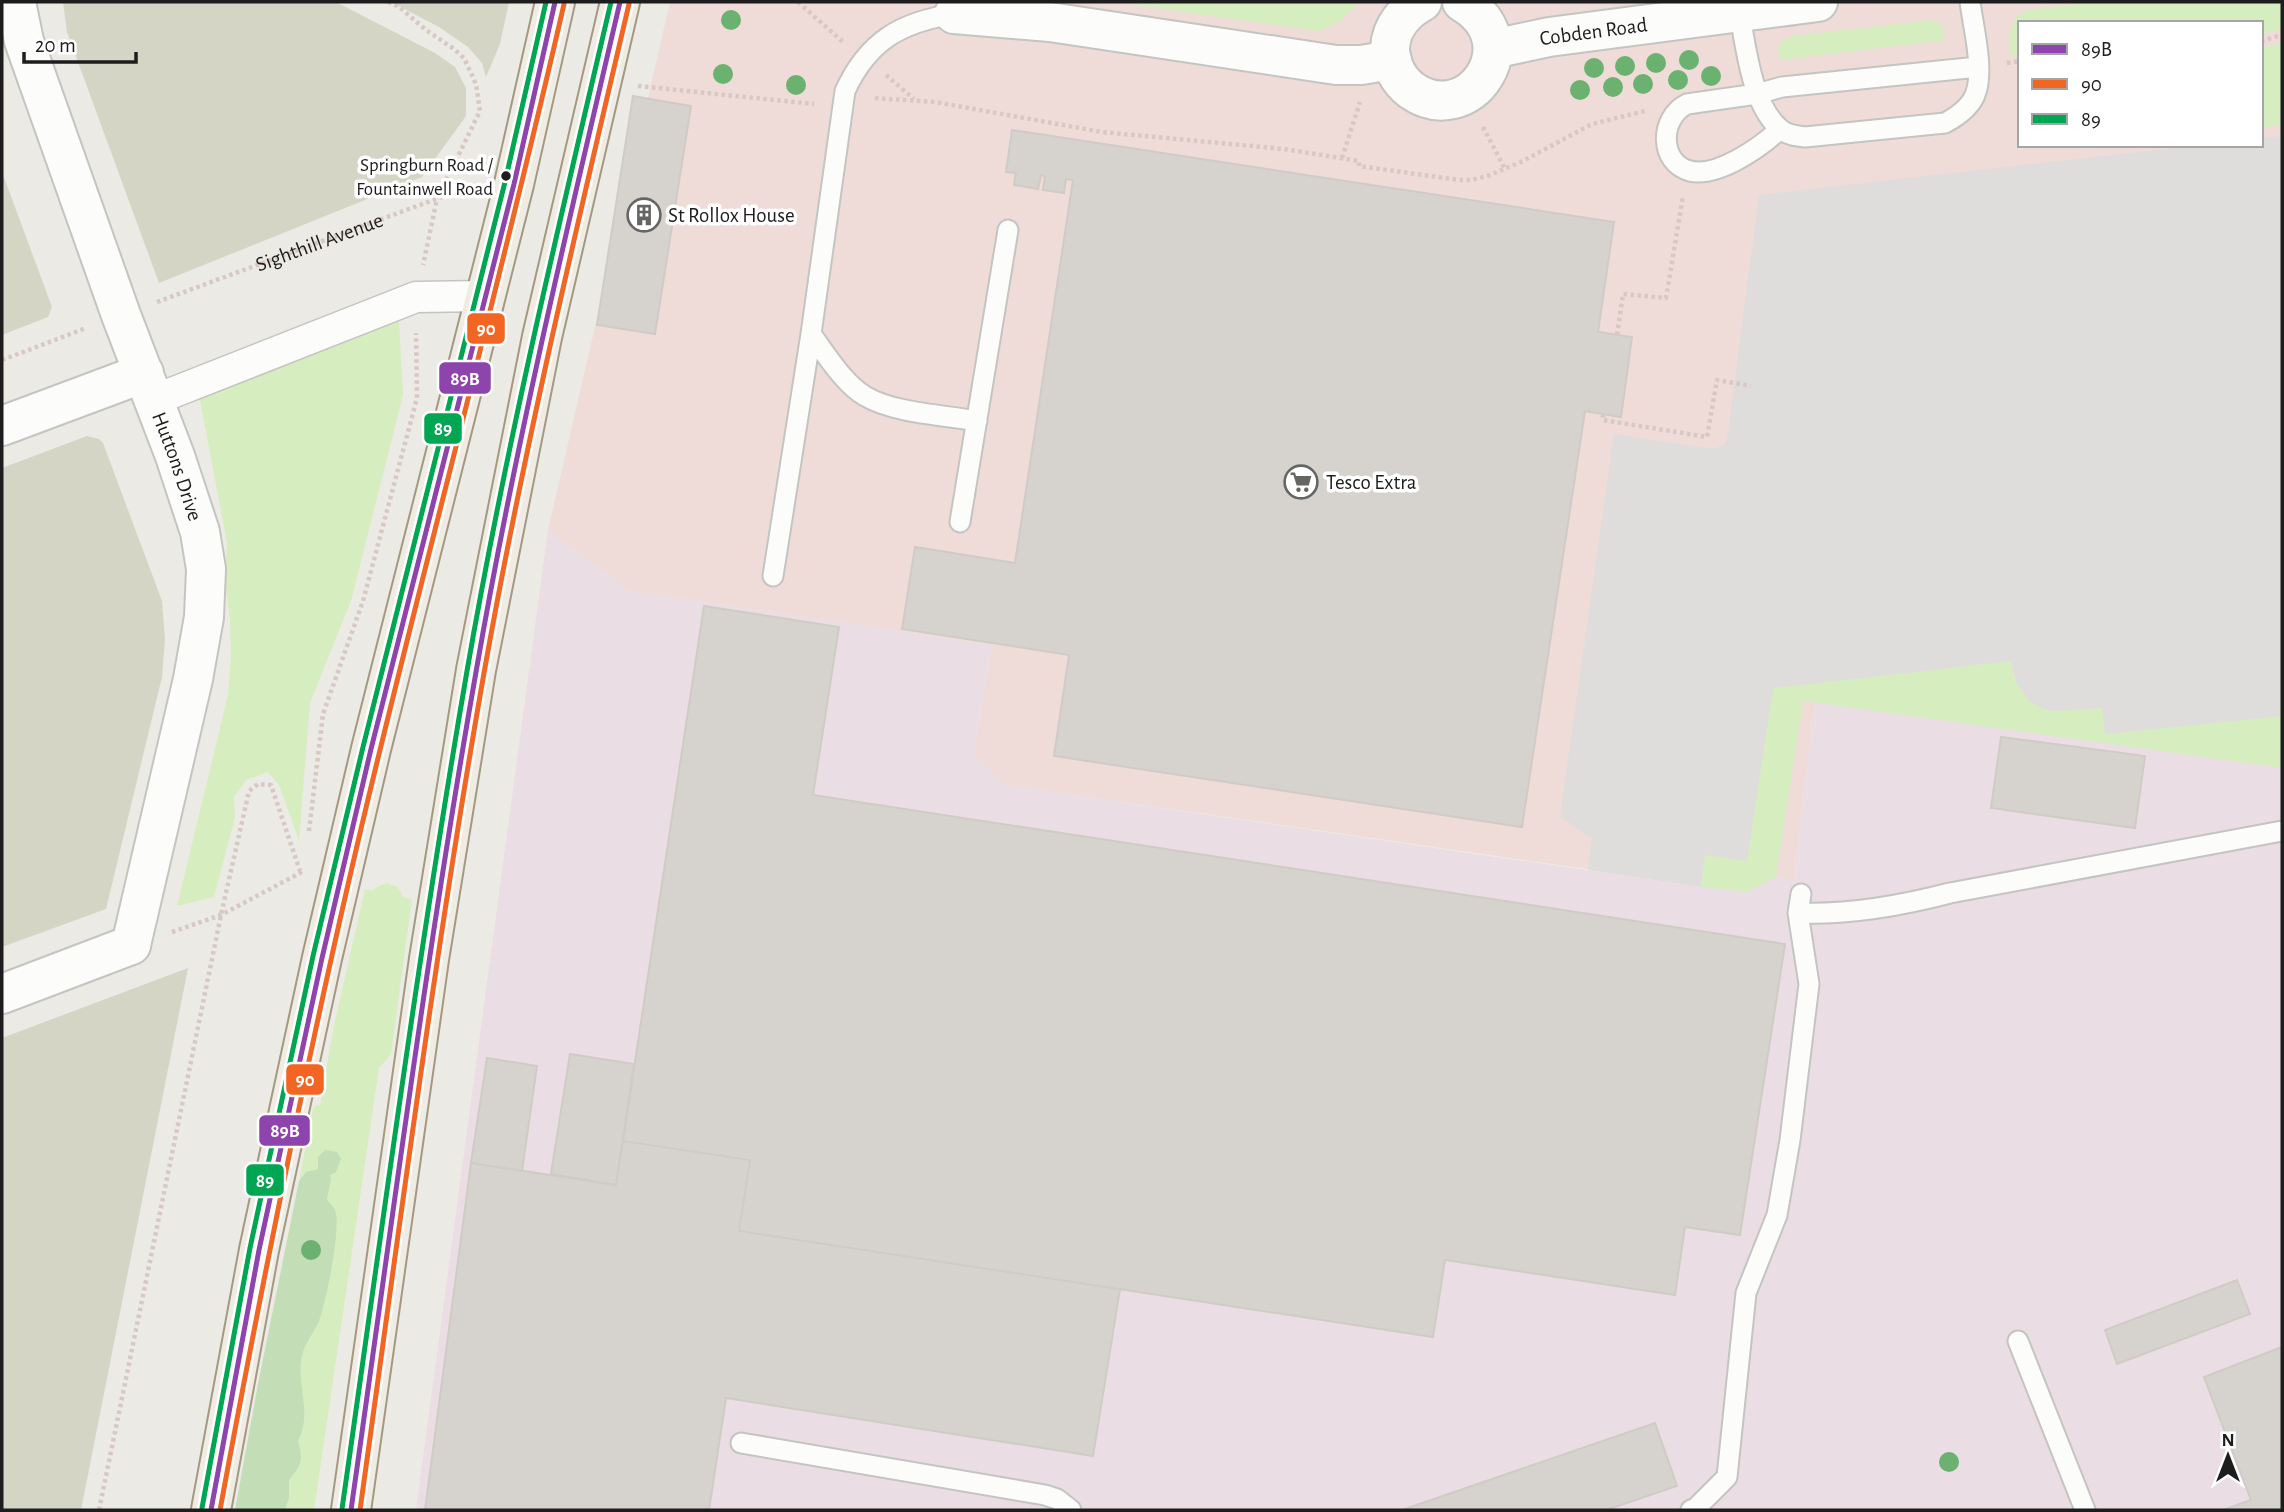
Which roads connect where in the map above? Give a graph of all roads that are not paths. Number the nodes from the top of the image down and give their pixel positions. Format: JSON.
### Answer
{"nodes":[{"id":1,"x":16,"y":2,"type":"edge"},
{"id":2,"x":555,"y":2,"type":"edge"},
{"id":3,"x":620,"y":2,"type":"edge"},
{"id":4,"x":1422,"y":2,"type":"edge"},
{"id":5,"x":1462,"y":2,"type":"edge"},
{"id":6,"x":1818,"y":2,"type":"edge"},
{"id":7,"x":1970,"y":2,"type":"edge"},
{"id":8,"x":954,"y":8,"type":"edge"},
{"id":9,"x":1739,"y":11,"type":"junction"},
{"id":10,"x":1493,"y":48,"type":"junction"},
{"id":11,"x":1382,"y":62,"type":"junction"},
{"id":12,"x":1978,"y":66,"type":"junction"},
{"id":13,"x":1757,"y":94,"type":"junction"},
{"id":14,"x":1780,"y":130,"type":"junction"},
{"id":15,"x":1008,"y":230,"type":"dead end"},
{"id":16,"x":486,"y":296,"type":"junction"},
{"id":17,"x":811,"y":334,"type":"junction"},
{"id":18,"x":149,"y":386,"type":"junction"},
{"id":19,"x":977,"y":421,"type":"junction"},
{"id":20,"x":2,"y":426,"type":"edge"},
{"id":21,"x":960,"y":522,"type":"dead end"},
{"id":22,"x":773,"y":576,"type":"dead end"},
{"id":23,"x":2282,"y":831,"type":"edge"},
{"id":24,"x":2,"y":994,"type":"edge"},
{"id":25,"x":2018,"y":1341,"type":"dead end"},
{"id":26,"x":741,"y":1443,"type":"dead end"},
{"id":27,"x":211,"y":1510,"type":"edge"},
{"id":28,"x":351,"y":1510,"type":"edge"},
{"id":29,"x":1071,"y":1510,"type":"edge"},
{"id":30,"x":1691,"y":1510,"type":"edge"},
{"id":31,"x":2085,"y":1510,"type":"edge"}],
"edges":[{"from":1,"to":18,"type":"street","name":"Huttons Drive"},
{"from":2,"to":16,"type":"main road"},
{"from":3,"to":28,"type":"main road"},
{"from":4,"to":11,"type":"street"},
{"from":5,"to":10,"type":"street"},
{"from":6,"to":9,"type":"street","name":"Cobden Road"},
{"from":7,"to":12,"type":"lane"},
{"from":8,"to":11,"type":"street"},
{"from":8,"to":17,"type":"lane"},
{"from":9,"to":10,"type":"street","name":"Cobden Road"},
{"from":9,"to":13,"type":"lane"},
{"from":10,"to":11,"type":"street"},
{"from":12,"to":13,"type":"lane"},
{"from":12,"to":14,"type":"lane"},
{"from":13,"to":14,"type":"lane"},
{"from":13,"to":14,"type":"lane"},
{"from":15,"to":19,"type":"lane"},
{"from":16,"to":18,"type":"street"},
{"from":16,"to":27,"type":"main road"},
{"from":17,"to":19,"type":"lane"},
{"from":17,"to":22,"type":"lane"},
{"from":18,"to":20,"type":"street"},
{"from":18,"to":24,"type":"street","name":"Huttons Drive"},
{"from":19,"to":21,"type":"lane"},
{"from":23,"to":30,"type":"lane"},
{"from":25,"to":31,"type":"lane"},
{"from":26,"to":29,"type":"lane"}]}
